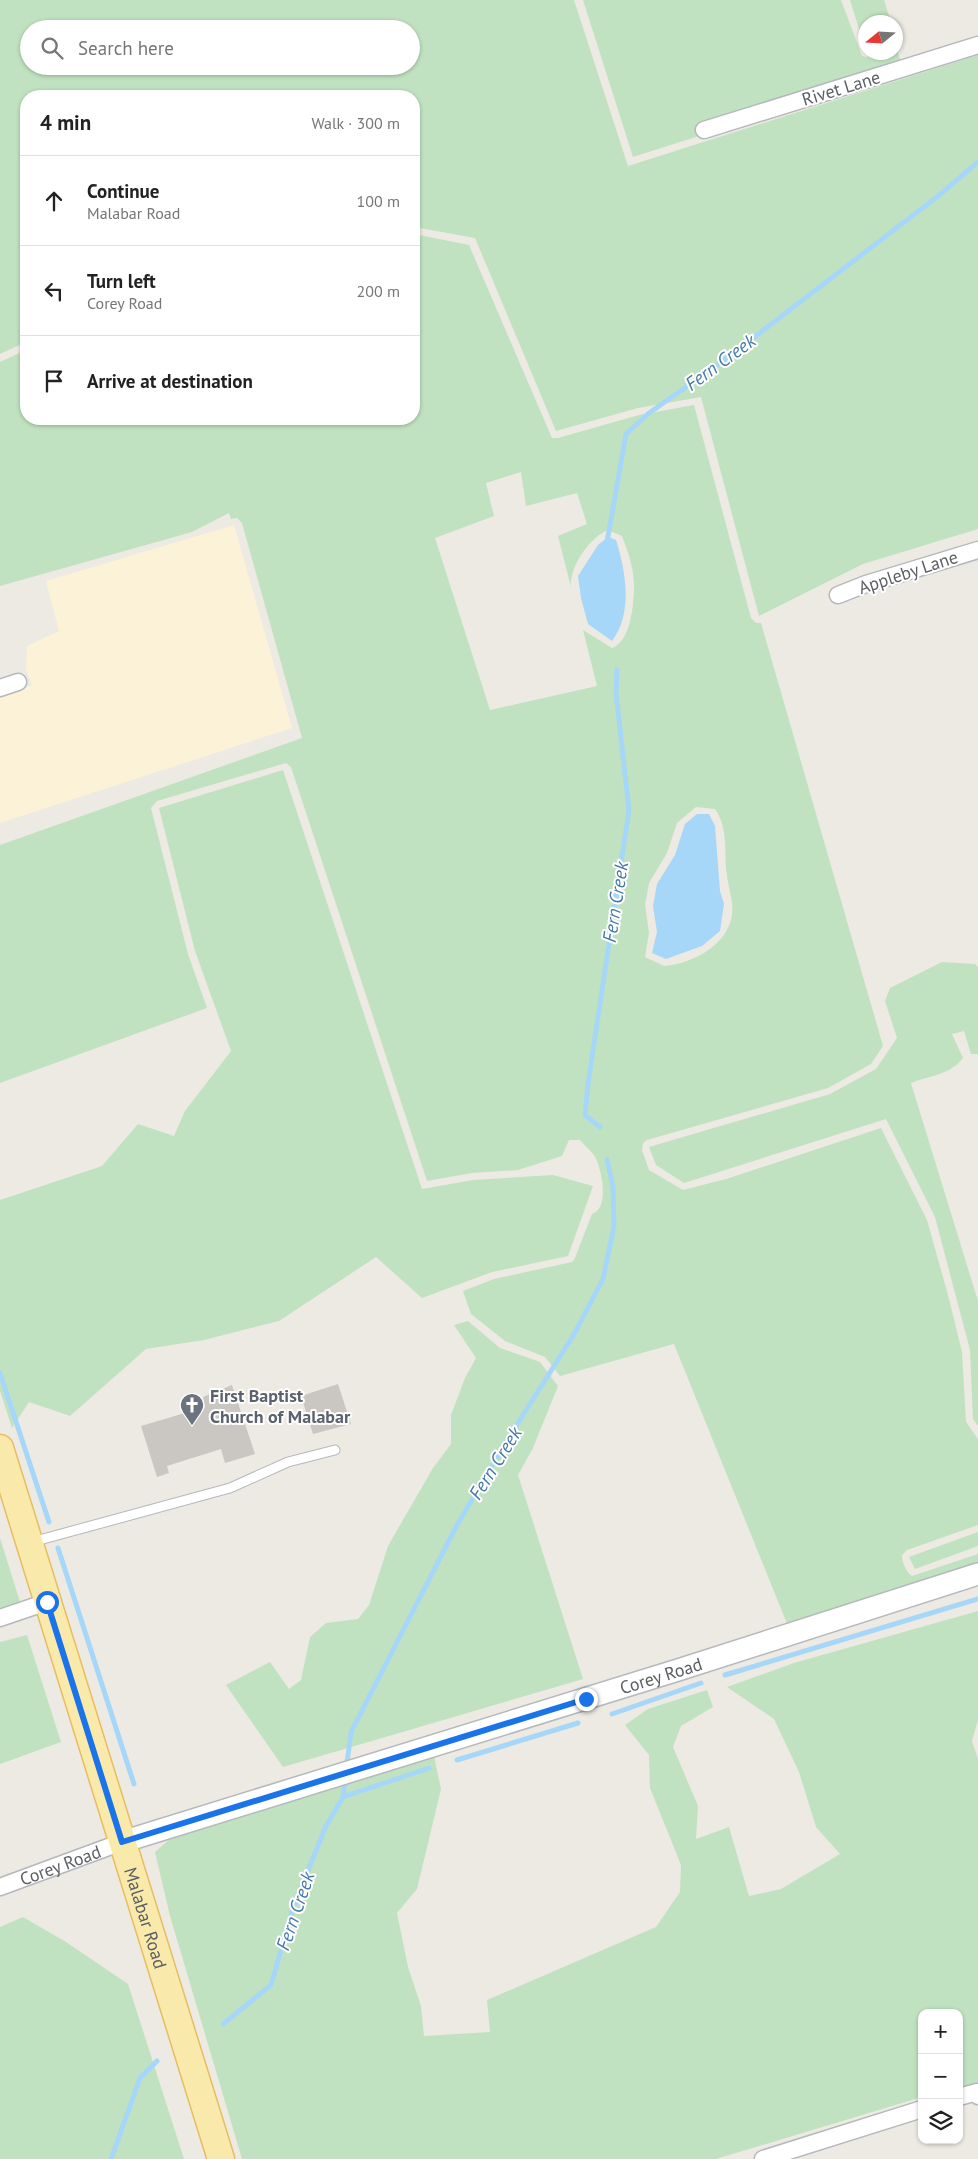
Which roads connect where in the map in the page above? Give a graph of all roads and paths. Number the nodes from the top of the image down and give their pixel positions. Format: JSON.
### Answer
{"nodes":[{"id":1,"x":978,"y":45,"type":"edge"},
{"id":2,"x":704,"y":130,"type":"dead end"},
{"id":3,"x":978,"y":550,"type":"edge"},
{"id":4,"x":838,"y":595,"type":"dead end"},
{"id":5,"x":18,"y":682,"type":"dead end"},
{"id":6,"x":0,"y":688,"type":"edge"},
{"id":7,"x":0,"y":1448,"type":"edge"},
{"id":8,"x":335,"y":1450,"type":"dead end"},
{"id":9,"x":29,"y":1542,"type":"junction"},
{"id":10,"x":978,"y":1574,"type":"edge"},
{"id":11,"x":47,"y":1602,"type":"junction"},
{"id":12,"x":0,"y":1618,"type":"edge"},
{"id":13,"x":122,"y":1842,"type":"junction"},
{"id":14,"x":0,"y":1887,"type":"edge"},
{"id":15,"x":978,"y":2096,"type":"edge"},
{"id":16,"x":963,"y":2097,"type":"edge"},
{"id":17,"x":918,"y":2110,"type":"edge"},
{"id":18,"x":221,"y":2159,"type":"edge"},
{"id":19,"x":763,"y":2159,"type":"edge"}],
"edges":[{"from":1,"to":2,"type":"street","name":"Rivet Lane"},
{"from":3,"to":4,"type":"street","name":"Appleby Lane"},
{"from":5,"to":6,"type":"street"},
{"from":7,"to":9,"type":"main road","name":"Malabar Road"},
{"from":8,"to":9,"type":"lane"},
{"from":9,"to":11,"type":"main road","name":"Malabar Road"},
{"from":10,"to":13,"type":"street","name":"Corey Road"},
{"from":11,"to":12,"type":"street"},
{"from":11,"to":13,"type":"main road","name":"Malabar Road"},
{"from":13,"to":14,"type":"street","name":"Corey Road"},
{"from":13,"to":18,"type":"main road","name":"Malabar Road"},
{"from":15,"to":16,"type":"street"},
{"from":17,"to":19,"type":"street"}]}
